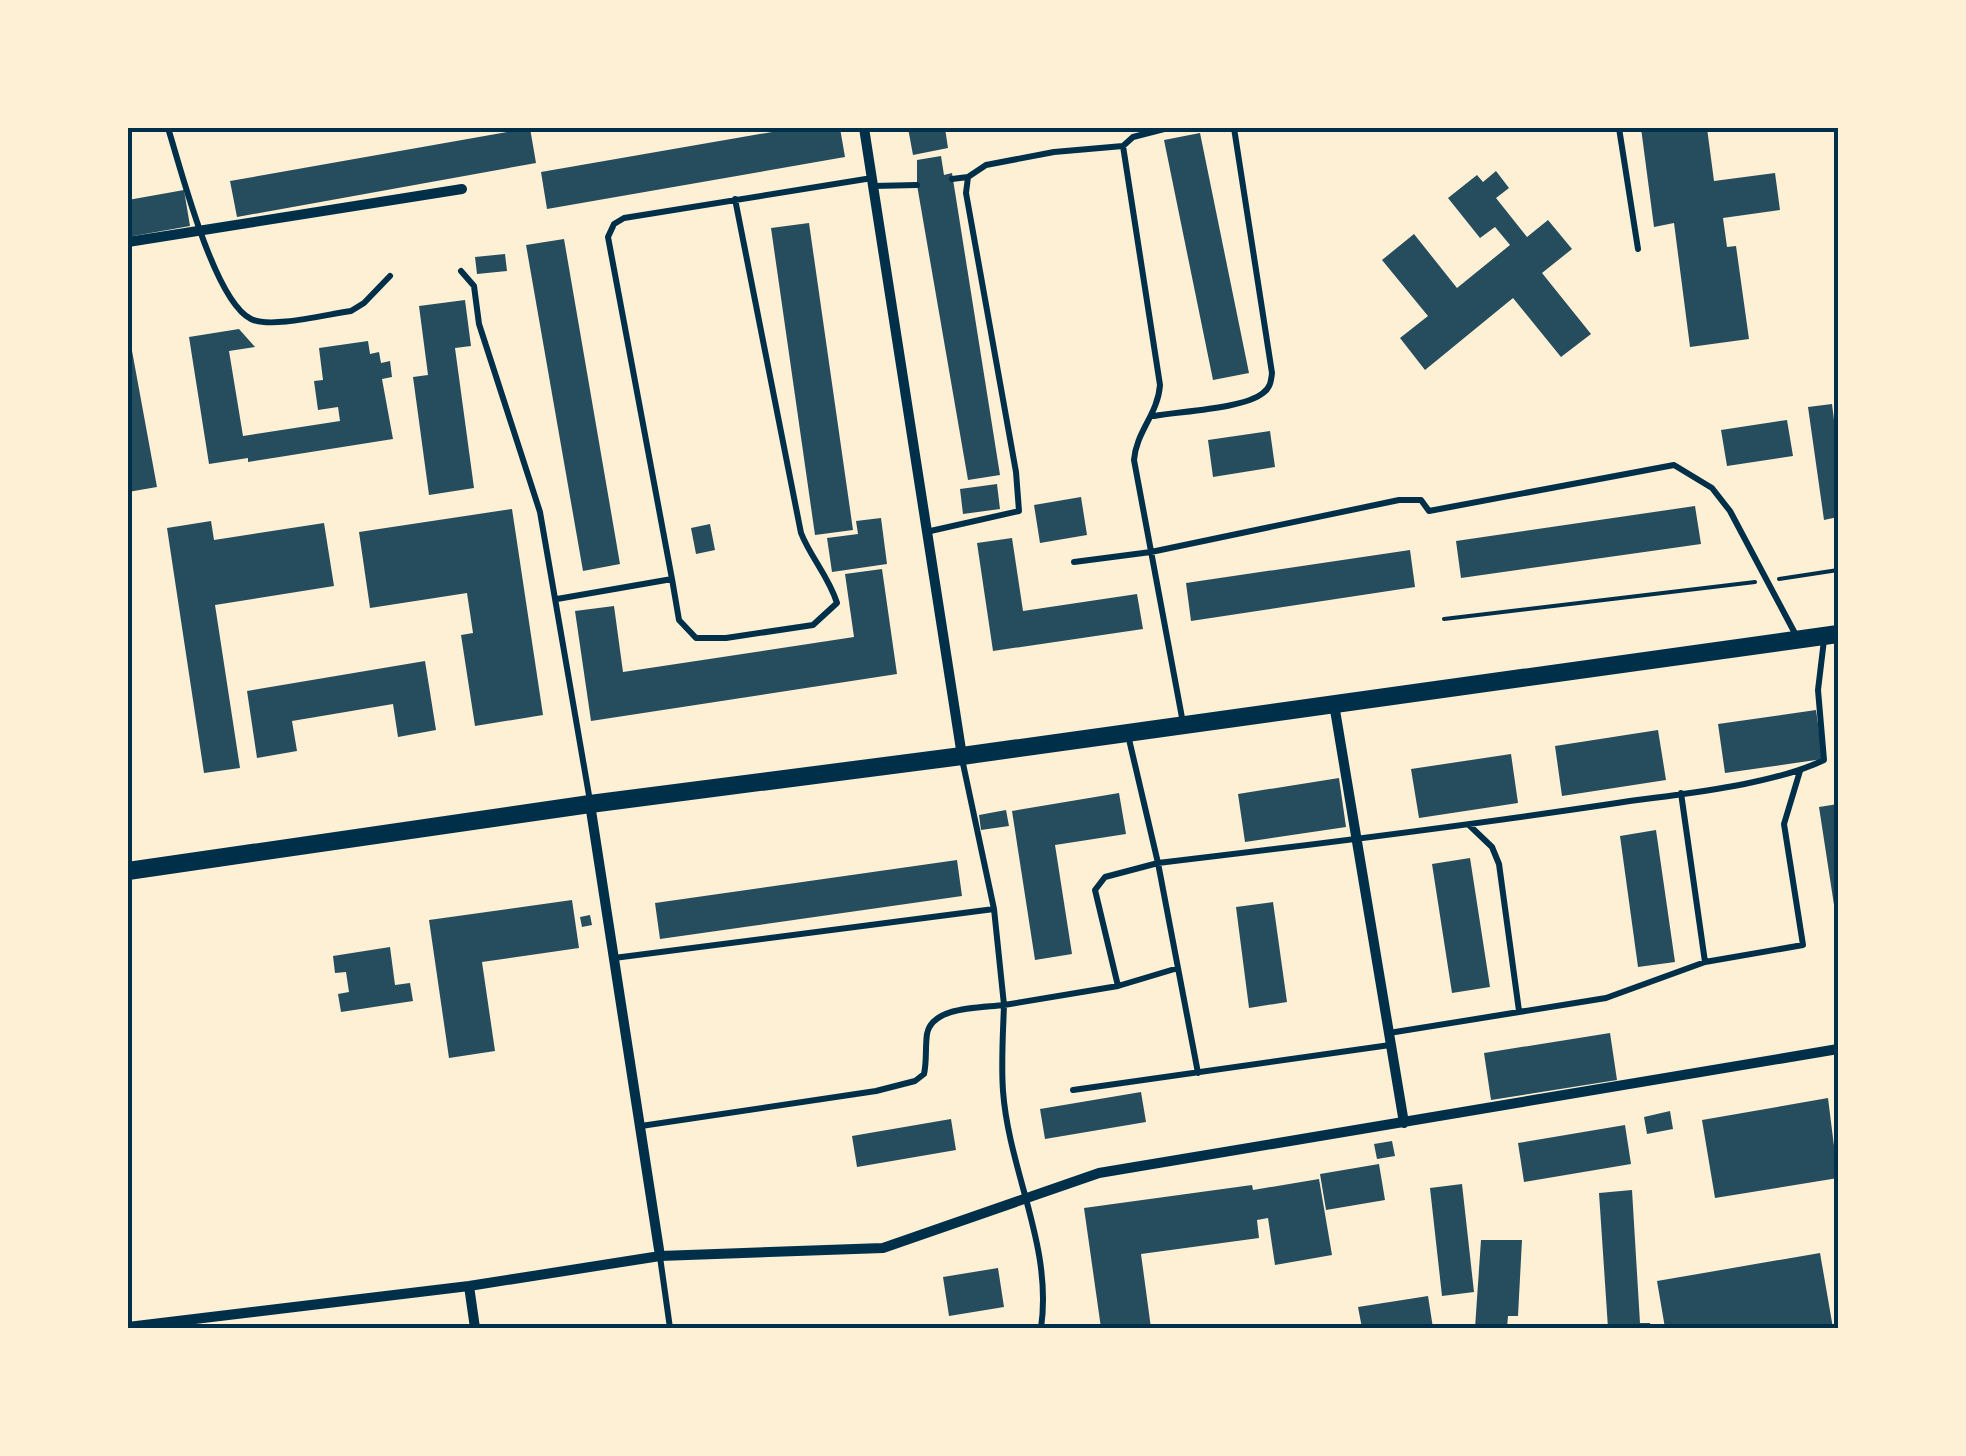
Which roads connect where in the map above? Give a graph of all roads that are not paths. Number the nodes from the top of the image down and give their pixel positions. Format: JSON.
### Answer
{"nodes":[{"id":1,"x":168,"y":128,"type":"edge"},
{"id":2,"x":864,"y":128,"type":"edge"},
{"id":3,"x":1168,"y":128,"type":"edge"},
{"id":4,"x":1234,"y":128,"type":"edge"},
{"id":5,"x":1619,"y":128,"type":"edge"},
{"id":6,"x":1123,"y":146,"type":"junction"},
{"id":7,"x":968,"y":178,"type":"junction"},
{"id":8,"x":952,"y":179,"type":"dead end"},
{"id":9,"x":873,"y":182,"type":"junction"},
{"id":10,"x":917,"y":185,"type":"dead end"},
{"id":11,"x":462,"y":189,"type":"dead end"},
{"id":12,"x":735,"y":199,"type":"junction"},
{"id":13,"x":201,"y":228,"type":"junction"},
{"id":14,"x":128,"y":242,"type":"edge"},
{"id":15,"x":1638,"y":249,"type":"dead end"},
{"id":16,"x":461,"y":270,"type":"dead end"},
{"id":17,"x":390,"y":276,"type":"dead end"},
{"id":18,"x":1153,"y":416,"type":"junction"},
{"id":19,"x":925,"y":532,"type":"junction"},
{"id":20,"x":1151,"y":552,"type":"junction"},
{"id":21,"x":1074,"y":562,"type":"dead end"},
{"id":22,"x":672,"y":579,"type":"junction"},
{"id":23,"x":557,"y":599,"type":"junction"},
{"id":24,"x":1831,"y":635,"type":"edge"},
{"id":25,"x":1800,"y":642,"type":"junction"},
{"id":26,"x":1334,"y":704,"type":"junction"},
{"id":27,"x":1183,"y":724,"type":"junction"},
{"id":28,"x":1128,"y":733,"type":"junction"},
{"id":29,"x":962,"y":756,"type":"junction"},
{"id":30,"x":1800,"y":771,"type":"junction"},
{"id":31,"x":1682,"y":793,"type":"junction"},
{"id":32,"x":590,"y":804,"type":"junction"},
{"id":33,"x":1469,"y":825,"type":"junction"},
{"id":34,"x":1356,"y":839,"type":"junction"},
{"id":35,"x":1158,"y":863,"type":"junction"},
{"id":36,"x":128,"y":870,"type":"edge"},
{"id":37,"x":994,"y":908,"type":"junction"},
{"id":38,"x":614,"y":958,"type":"junction"},
{"id":39,"x":1706,"y":962,"type":"junction"},
{"id":40,"x":1178,"y":968,"type":"junction"},
{"id":41,"x":1118,"y":986,"type":"junction"},
{"id":42,"x":1004,"y":1004,"type":"junction"},
{"id":43,"x":1519,"y":1010,"type":"junction"},
{"id":44,"x":1389,"y":1039,"type":"junction"},
{"id":45,"x":1838,"y":1049,"type":"edge"},
{"id":46,"x":1198,"y":1073,"type":"junction"},
{"id":47,"x":1073,"y":1090,"type":"dead end"},
{"id":48,"x":1404,"y":1122,"type":"junction"},
{"id":49,"x":640,"y":1126,"type":"junction"},
{"id":50,"x":1023,"y":1197,"type":"junction"},
{"id":51,"x":660,"y":1256,"type":"junction"},
{"id":52,"x":469,"y":1286,"type":"junction"},
{"id":53,"x":128,"y":1327,"type":"edge"},
{"id":54,"x":475,"y":1328,"type":"edge"},
{"id":55,"x":670,"y":1328,"type":"edge"},
{"id":56,"x":1041,"y":1328,"type":"edge"}],
"edges":[{"from":1,"to":13,"type":"lane"},
{"from":2,"to":9,"type":"street"},
{"from":3,"to":6,"type":"lane"},
{"from":4,"to":18,"type":"lane"},
{"from":5,"to":15,"type":"lane"},
{"from":6,"to":7,"type":"lane"},
{"from":6,"to":18,"type":"lane"},
{"from":7,"to":8,"type":"lane"},
{"from":7,"to":19,"type":"lane"},
{"from":9,"to":10,"type":"lane"},
{"from":9,"to":12,"type":"lane"},
{"from":9,"to":19,"type":"street"},
{"from":11,"to":13,"type":"street"},
{"from":12,"to":22,"type":"lane"},
{"from":12,"to":22,"type":"lane"},
{"from":13,"to":14,"type":"street"},
{"from":13,"to":17,"type":"lane"},
{"from":16,"to":23,"type":"lane"},
{"from":18,"to":20,"type":"lane"},
{"from":19,"to":29,"type":"street"},
{"from":20,"to":21,"type":"lane"},
{"from":20,"to":25,"type":"lane"},
{"from":20,"to":27,"type":"lane"},
{"from":22,"to":23,"type":"lane"},
{"from":23,"to":32,"type":"lane"},
{"from":24,"to":25,"type":"street"},
{"from":24,"to":30,"type":"lane"},
{"from":25,"to":26,"type":"street"},
{"from":26,"to":27,"type":"street"},
{"from":26,"to":34,"type":"street"},
{"from":27,"to":28,"type":"street"},
{"from":28,"to":29,"type":"street"},
{"from":28,"to":35,"type":"lane"},
{"from":29,"to":32,"type":"street"},
{"from":29,"to":37,"type":"lane"},
{"from":30,"to":31,"type":"lane"},
{"from":30,"to":39,"type":"lane"},
{"from":31,"to":33,"type":"lane"},
{"from":31,"to":39,"type":"lane"},
{"from":32,"to":36,"type":"street"},
{"from":32,"to":38,"type":"street"},
{"from":33,"to":34,"type":"lane"},
{"from":33,"to":43,"type":"lane"},
{"from":34,"to":35,"type":"lane"},
{"from":34,"to":44,"type":"street"},
{"from":35,"to":40,"type":"lane"},
{"from":35,"to":41,"type":"lane"},
{"from":37,"to":38,"type":"lane"},
{"from":37,"to":42,"type":"lane"},
{"from":38,"to":49,"type":"street"},
{"from":39,"to":43,"type":"lane"},
{"from":40,"to":41,"type":"lane"},
{"from":40,"to":46,"type":"lane"},
{"from":41,"to":42,"type":"lane"},
{"from":42,"to":49,"type":"lane"},
{"from":42,"to":50,"type":"lane"},
{"from":43,"to":44,"type":"lane"},
{"from":44,"to":46,"type":"lane"},
{"from":44,"to":48,"type":"street"},
{"from":45,"to":48,"type":"street"},
{"from":46,"to":47,"type":"lane"},
{"from":48,"to":50,"type":"street"},
{"from":49,"to":51,"type":"street"},
{"from":50,"to":51,"type":"street"},
{"from":50,"to":56,"type":"lane"},
{"from":51,"to":52,"type":"street"},
{"from":51,"to":55,"type":"lane"},
{"from":52,"to":53,"type":"street"},
{"from":52,"to":54,"type":"street"}]}
